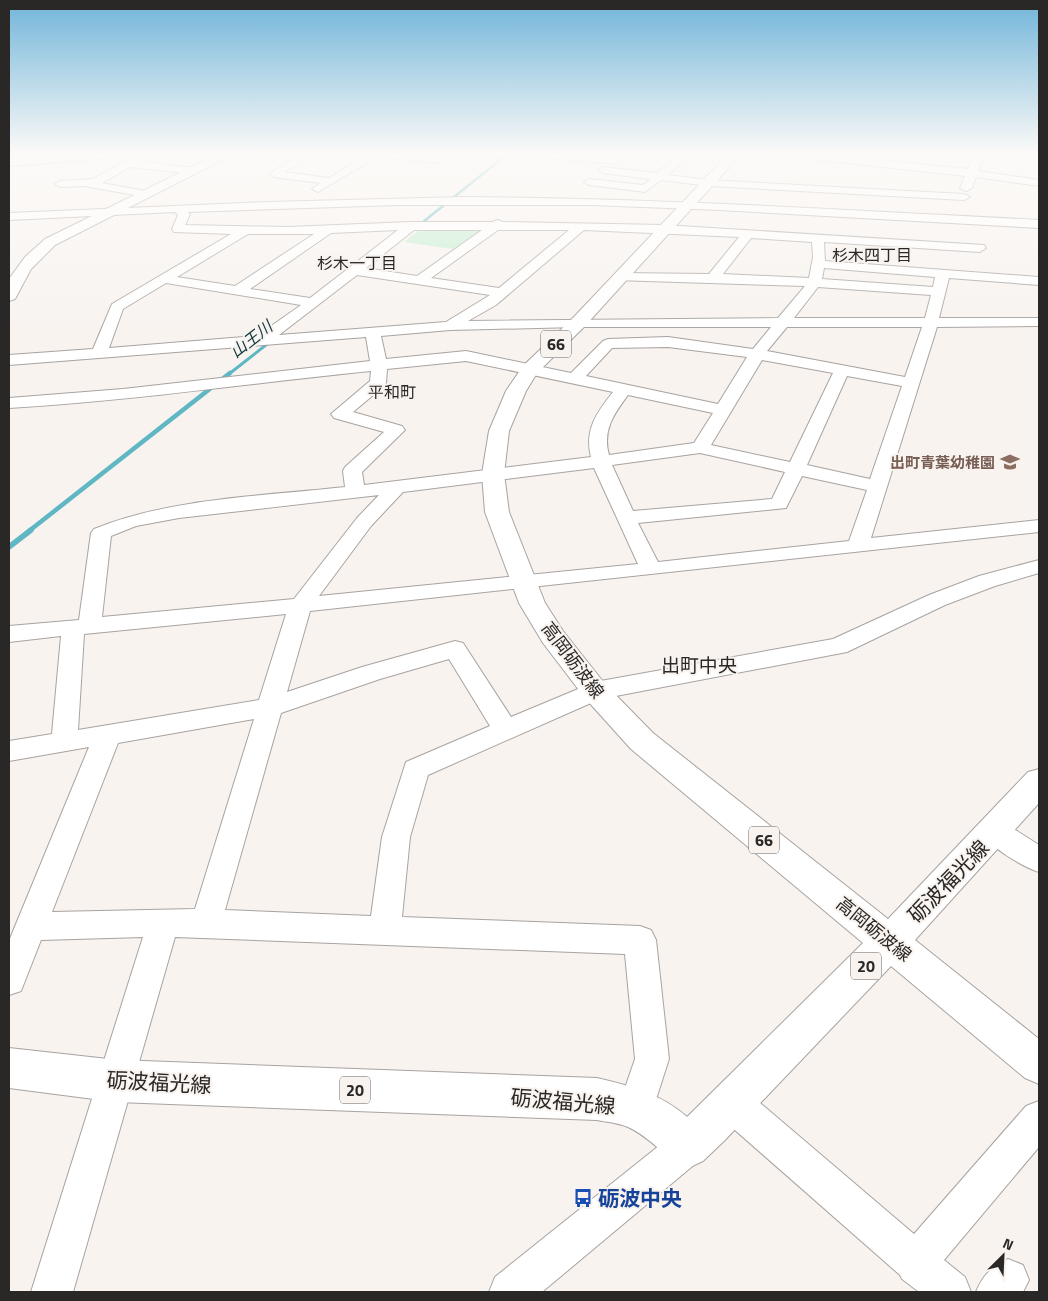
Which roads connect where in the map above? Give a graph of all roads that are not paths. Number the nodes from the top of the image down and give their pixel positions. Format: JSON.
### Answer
{"nodes":[{"id":1,"x":107,"y":213,"type":"junction"},
{"id":2,"x":114,"y":213,"type":"edge"},
{"id":3,"x":183,"y":213,"type":"edge"},
{"id":4,"x":348,"y":213,"type":"edge"},
{"id":5,"x":511,"y":213,"type":"edge"},
{"id":6,"x":680,"y":213,"type":"edge"},
{"id":7,"x":831,"y":213,"type":"edge"},
{"id":8,"x":966,"y":213,"type":"edge"},
{"id":9,"x":52,"y":215,"type":"joint"},
{"id":10,"x":9,"y":216,"type":"edge"},
{"id":11,"x":967,"y":220,"type":"junction"},
{"id":12,"x":1039,"y":224,"type":"edge"},
{"id":13,"x":411,"y":226,"type":"junction"},
{"id":14,"x":495,"y":226,"type":"junction"},
{"id":15,"x":581,"y":226,"type":"junction"},
{"id":16,"x":664,"y":229,"type":"junction"},
{"id":17,"x":244,"y":230,"type":"junction"},
{"id":18,"x":327,"y":230,"type":"junction"},
{"id":19,"x":748,"y":234,"type":"junction"},
{"id":20,"x":818,"y":238,"type":"junction"},
{"id":21,"x":985,"y":256,"type":"junction"},
{"id":22,"x":353,"y":270,"type":"junction"},
{"id":23,"x":13,"y":273,"type":"edge"},
{"id":24,"x":817,"y":273,"type":"junction"},
{"id":25,"x":943,"y":274,"type":"junction"},
{"id":26,"x":620,"y":277,"type":"junction"},
{"id":27,"x":713,"y":278,"type":"junction"},
{"id":28,"x":164,"y":279,"type":"junction"},
{"id":29,"x":1000,"y":279,"type":"junction"},
{"id":30,"x":420,"y":280,"type":"junction"},
{"id":31,"x":1039,"y":281,"type":"edge"},
{"id":32,"x":239,"y":290,"type":"junction"},
{"id":33,"x":940,"y":292,"type":"junction"},
{"id":34,"x":502,"y":293,"type":"junction"},
{"id":35,"x":9,"y":296,"type":"edge"},
{"id":36,"x":314,"y":303,"type":"junction"},
{"id":37,"x":781,"y":322,"type":"junction"},
{"id":38,"x":931,"y":322,"type":"junction"},
{"id":39,"x":1039,"y":322,"type":"edge"},
{"id":40,"x":578,"y":323,"type":"junction"},
{"id":41,"x":450,"y":326,"type":"junction"},
{"id":42,"x":372,"y":331,"type":"junction"},
{"id":43,"x":263,"y":339,"type":"junction"},
{"id":44,"x":100,"y":352,"type":"junction"},
{"id":45,"x":757,"y":354,"type":"junction"},
{"id":46,"x":9,"y":360,"type":"edge"},
{"id":47,"x":380,"y":365,"type":"junction"},
{"id":48,"x":530,"y":370,"type":"junction"},
{"id":49,"x":842,"y":370,"type":"junction"},
{"id":50,"x":576,"y":378,"type":"junction"},
{"id":51,"x":911,"y":383,"type":"junction"},
{"id":52,"x":624,"y":389,"type":"junction"},
{"id":53,"x":9,"y":403,"type":"edge"},
{"id":54,"x":722,"y":410,"type":"junction"},
{"id":55,"x":700,"y":448,"type":"junction"},
{"id":56,"x":601,"y":462,"type":"junction"},
{"id":57,"x":795,"y":469,"type":"junction"},
{"id":58,"x":493,"y":476,"type":"junction"},
{"id":59,"x":876,"y":486,"type":"junction"},
{"id":60,"x":397,"y":487,"type":"junction"},
{"id":61,"x":356,"y":492,"type":"junction"},
{"id":62,"x":627,"y":518,"type":"junction"},
{"id":63,"x":1039,"y":526,"type":"edge"},
{"id":64,"x":858,"y":546,"type":"junction"},
{"id":65,"x":1039,"y":566,"type":"edge"},
{"id":66,"x":651,"y":569,"type":"junction"},
{"id":67,"x":524,"y":583,"type":"junction"},
{"id":68,"x":300,"y":606,"type":"junction"},
{"id":69,"x":81,"y":627,"type":"junction"},
{"id":70,"x":9,"y":634,"type":"edge"},
{"id":71,"x":595,"y":691,"type":"junction"},
{"id":72,"x":268,"y":708,"type":"junction"},
{"id":73,"x":506,"y":730,"type":"junction"},
{"id":74,"x":107,"y":736,"type":"junction"},
{"id":75,"x":64,"y":741,"type":"junction"},
{"id":76,"x":9,"y":751,"type":"edge"},
{"id":77,"x":1039,"y":781,"type":"edge"},
{"id":78,"x":996,"y":832,"type":"junction"},
{"id":79,"x":1039,"y":860,"type":"edge"},
{"id":80,"x":164,"y":923,"type":"junction"},
{"id":81,"x":206,"y":923,"type":"junction"},
{"id":82,"x":30,"y":926,"type":"junction"},
{"id":83,"x":385,"y":929,"type":"junction"},
{"id":84,"x":890,"y":942,"type":"junction"},
{"id":85,"x":9,"y":980,"type":"edge"},
{"id":86,"x":1039,"y":1064,"type":"edge"},
{"id":87,"x":9,"y":1068,"type":"edge"},
{"id":88,"x":117,"y":1081,"type":"junction"},
{"id":89,"x":733,"y":1104,"type":"junction"},
{"id":90,"x":636,"y":1108,"type":"junction"},
{"id":91,"x":1039,"y":1119,"type":"edge"},
{"id":92,"x":688,"y":1146,"type":"junction"},
{"id":93,"x":916,"y":1265,"type":"junction"},
{"id":94,"x":52,"y":1292,"type":"edge"},
{"id":95,"x":510,"y":1292,"type":"edge"},
{"id":96,"x":950,"y":1292,"type":"edge"}],
"edges":[{"from":1,"to":2,"type":"street"},
{"from":1,"to":9,"type":"street"},
{"from":1,"to":23,"type":"main road"},
{"from":3,"to":17,"type":"street"},
{"from":4,"to":18,"type":"street"},
{"from":5,"to":14,"type":"street"},
{"from":6,"to":16,"type":"main road","name":"高岡砺波線","number":"66"},
{"from":7,"to":11,"type":"street"},
{"from":8,"to":11,"type":"street"},
{"from":9,"to":10,"type":"street"},
{"from":11,"to":12,"type":"street"},
{"from":11,"to":21,"type":"street"},
{"from":13,"to":14,"type":"street"},
{"from":13,"to":18,"type":"street"},
{"from":13,"to":22,"type":"street"},
{"from":14,"to":15,"type":"street"},
{"from":14,"to":30,"type":"street"},
{"from":15,"to":16,"type":"street"},
{"from":15,"to":34,"type":"street"},
{"from":16,"to":19,"type":"street"},
{"from":16,"to":26,"type":"main road","name":"高岡砺波線","number":"66"},
{"from":17,"to":18,"type":"street"},
{"from":17,"to":28,"type":"street"},
{"from":18,"to":32,"type":"street"},
{"from":19,"to":20,"type":"street"},
{"from":19,"to":27,"type":"street"},
{"from":20,"to":21,"type":"street"},
{"from":20,"to":24,"type":"street"},
{"from":21,"to":29,"type":"street"},
{"from":22,"to":30,"type":"street"},
{"from":22,"to":36,"type":"street"},
{"from":23,"to":35,"type":"main road"},
{"from":24,"to":25,"type":"street"},
{"from":24,"to":27,"type":"street"},
{"from":24,"to":33,"type":"street"},
{"from":24,"to":37,"type":"street"},
{"from":25,"to":29,"type":"street"},
{"from":25,"to":33,"type":"street"},
{"from":26,"to":27,"type":"street"},
{"from":26,"to":40,"type":"main road","name":"高岡砺波線","number":"66"},
{"from":28,"to":32,"type":"street"},
{"from":28,"to":44,"type":"street"},
{"from":29,"to":31,"type":"street"},
{"from":30,"to":34,"type":"street"},
{"from":32,"to":36,"type":"street"},
{"from":33,"to":38,"type":"street"},
{"from":34,"to":41,"type":"street"},
{"from":36,"to":43,"type":"street"},
{"from":37,"to":38,"type":"street"},
{"from":37,"to":40,"type":"street"},
{"from":37,"to":45,"type":"street"},
{"from":38,"to":39,"type":"street"},
{"from":38,"to":51,"type":"street"},
{"from":40,"to":41,"type":"street"},
{"from":40,"to":48,"type":"main road","name":"高岡砺波線","number":"66"},
{"from":41,"to":42,"type":"street"},
{"from":42,"to":43,"type":"street"},
{"from":42,"to":47,"type":"street"},
{"from":43,"to":44,"type":"street"},
{"from":44,"to":46,"type":"street"},
{"from":45,"to":49,"type":"street"},
{"from":45,"to":50,"type":"street"},
{"from":45,"to":54,"type":"street"},
{"from":47,"to":48,"type":"street"},
{"from":47,"to":53,"type":"street"},
{"from":47,"to":61,"type":"street"},
{"from":48,"to":50,"type":"street"},
{"from":48,"to":58,"type":"main road","name":"高岡砺波線","number":"66"},
{"from":49,"to":51,"type":"street"},
{"from":49,"to":57,"type":"street"},
{"from":50,"to":52,"type":"street"},
{"from":51,"to":59,"type":"street"},
{"from":52,"to":54,"type":"street"},
{"from":52,"to":56,"type":"street"},
{"from":54,"to":55,"type":"street"},
{"from":55,"to":56,"type":"street"},
{"from":55,"to":57,"type":"street"},
{"from":56,"to":58,"type":"street"},
{"from":56,"to":62,"type":"street"},
{"from":57,"to":59,"type":"street"},
{"from":57,"to":62,"type":"street"},
{"from":58,"to":60,"type":"street"},
{"from":58,"to":67,"type":"main road","name":"高岡砺波線","number":"66"},
{"from":59,"to":64,"type":"street"},
{"from":60,"to":61,"type":"street"},
{"from":60,"to":68,"type":"street"},
{"from":61,"to":69,"type":"street"},
{"from":62,"to":66,"type":"street"},
{"from":63,"to":64,"type":"street"},
{"from":64,"to":66,"type":"street"},
{"from":65,"to":71,"type":"street"},
{"from":66,"to":67,"type":"street"},
{"from":67,"to":68,"type":"street"},
{"from":67,"to":71,"type":"main road","name":"高岡砺波線","number":"66"},
{"from":68,"to":69,"type":"street"},
{"from":68,"to":72,"type":"street"},
{"from":69,"to":70,"type":"street"},
{"from":69,"to":75,"type":"street"},
{"from":71,"to":73,"type":"street"},
{"from":71,"to":84,"type":"main road","name":"高岡砺波線","number":"66"},
{"from":72,"to":73,"type":"street"},
{"from":72,"to":74,"type":"street"},
{"from":72,"to":81,"type":"street"},
{"from":73,"to":83,"type":"street"},
{"from":74,"to":75,"type":"street"},
{"from":74,"to":82,"type":"street"},
{"from":75,"to":76,"type":"street"},
{"from":77,"to":78,"type":"main road","name":"砺波福光線","number":"20"},
{"from":78,"to":79,"type":"street"},
{"from":78,"to":84,"type":"main road","name":"砺波福光線","number":"20"},
{"from":80,"to":81,"type":"street"},
{"from":80,"to":82,"type":"street"},
{"from":80,"to":88,"type":"street"},
{"from":81,"to":83,"type":"street"},
{"from":82,"to":85,"type":"street"},
{"from":83,"to":90,"type":"street"},
{"from":84,"to":86,"type":"main road","name":"高岡砺波線","number":"66"},
{"from":84,"to":89,"type":"main road","name":"砺波福光線","number":"20"},
{"from":87,"to":88,"type":"main road","name":"砺波福光線","number":"20"},
{"from":88,"to":90,"type":"main road","name":"砺波福光線","number":"20"},
{"from":88,"to":94,"type":"street"},
{"from":89,"to":92,"type":"main road","name":"砺波福光線","number":"20"},
{"from":89,"to":93,"type":"street"},
{"from":90,"to":92,"type":"main road","name":"砺波福光線","number":"20"},
{"from":91,"to":93,"type":"street"},
{"from":92,"to":95,"type":"street"},
{"from":93,"to":96,"type":"street"}]}
